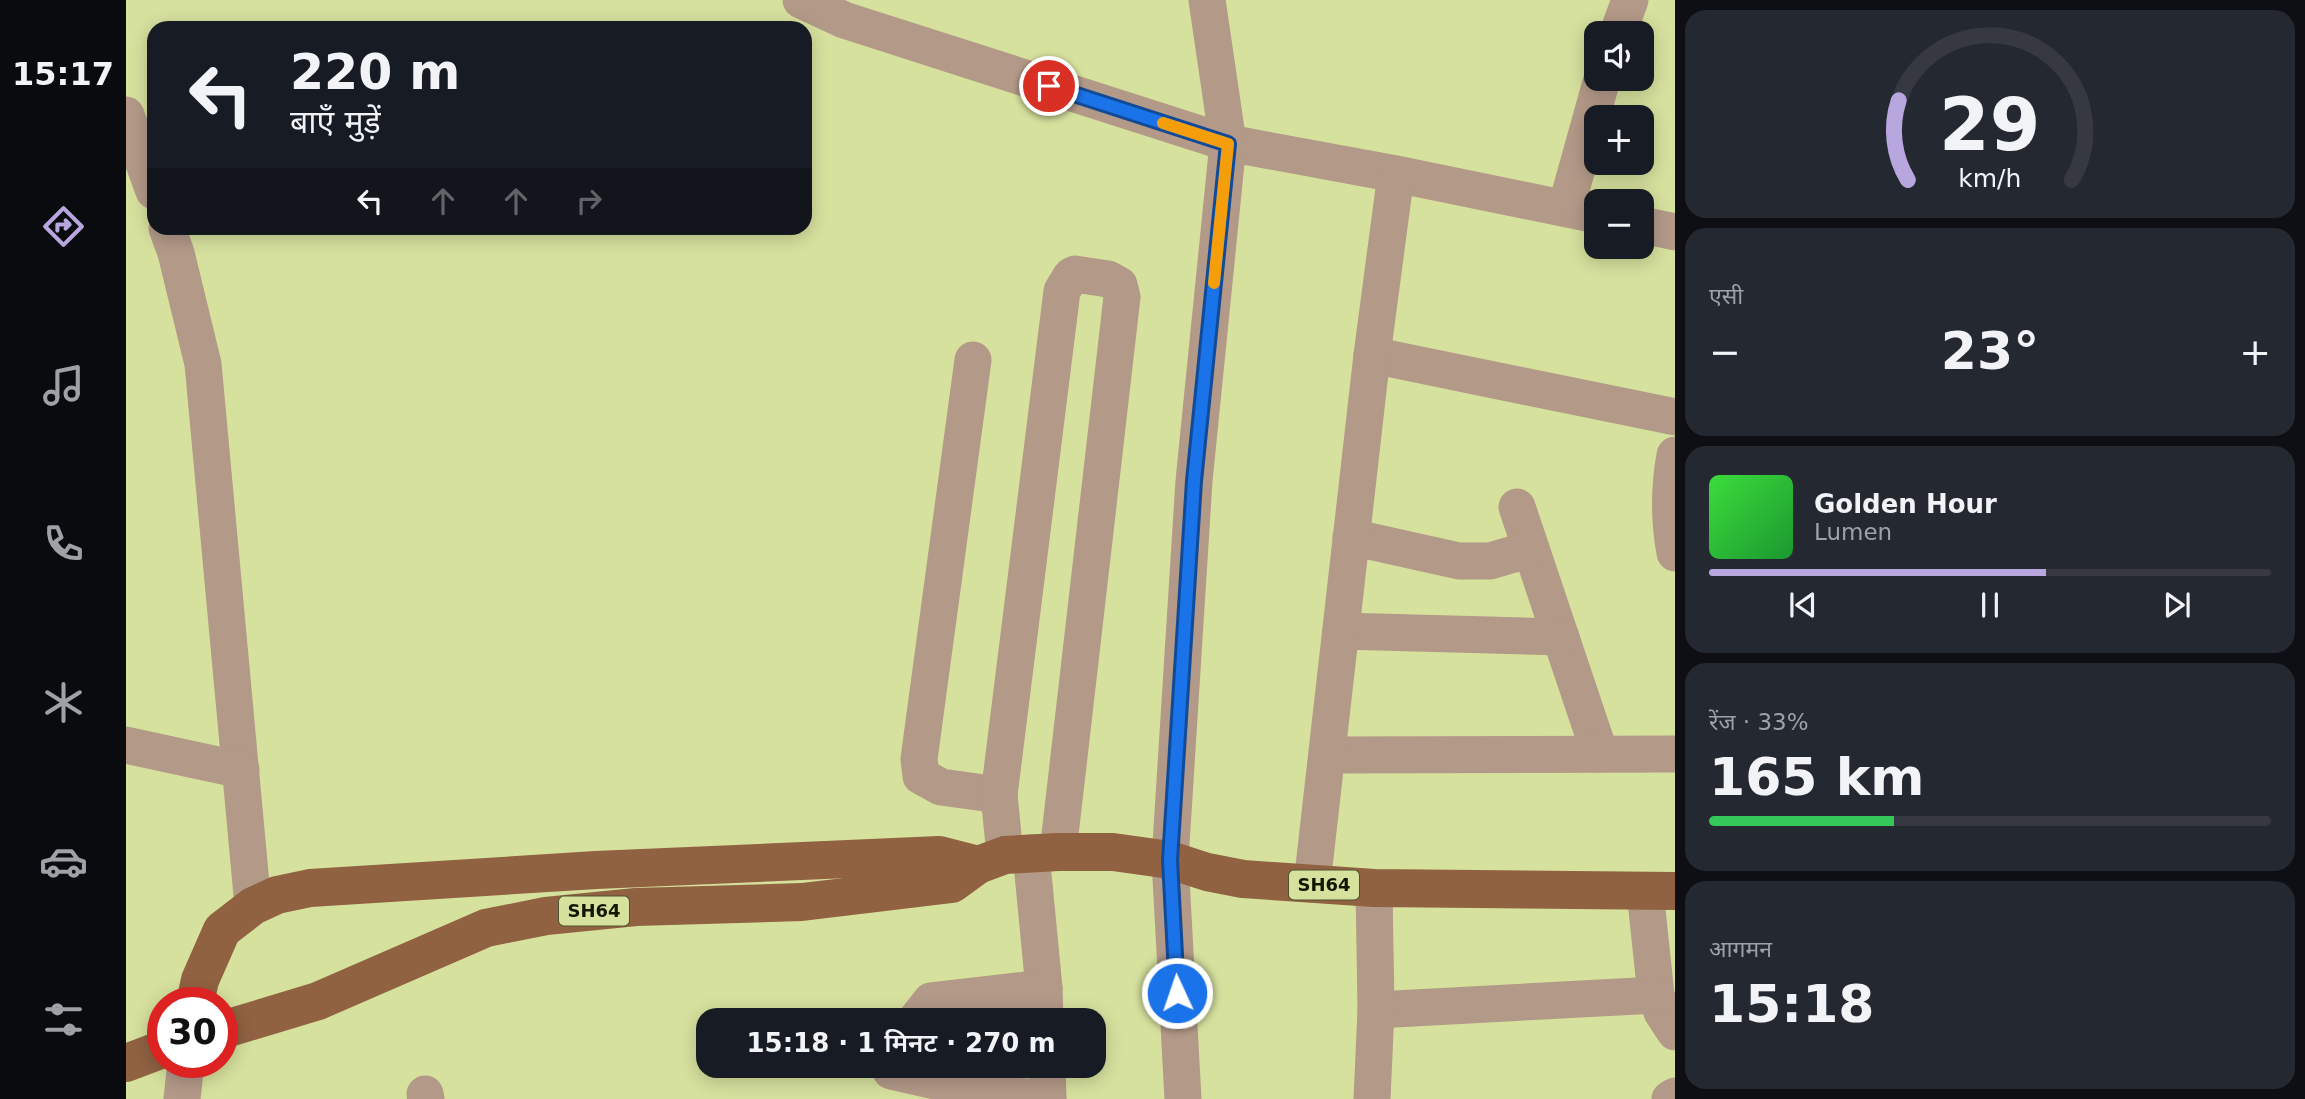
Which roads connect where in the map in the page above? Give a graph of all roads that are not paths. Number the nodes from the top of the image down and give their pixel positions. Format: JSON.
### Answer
{"nodes":[{"id":1,"x":801,"y":0,"type":"edge"},
{"id":2,"x":1207,"y":0,"type":"edge"},
{"id":3,"x":1630,"y":0,"type":"edge"},
{"id":4,"x":1622,"y":21,"type":"edge"},
{"id":5,"x":1600,"y":91,"type":"edge"},
{"id":6,"x":126,"y":115,"type":"edge"},
{"id":7,"x":1228,"y":144,"type":"junction"},
{"id":8,"x":147,"y":172,"type":"edge"},
{"id":9,"x":1396,"y":174,"type":"junction"},
{"id":10,"x":1581,"y":212,"type":"edge"},
{"id":11,"x":1654,"y":228,"type":"edge"},
{"id":12,"x":1675,"y":232,"type":"edge"},
{"id":13,"x":170,"y":235,"type":"edge"},
{"id":14,"x":1372,"y":355,"type":"junction"},
{"id":15,"x":972,"y":360,"type":"dead end"},
{"id":16,"x":1675,"y":417,"type":"edge"},
{"id":17,"x":1675,"y":455,"type":"edge"},
{"id":18,"x":1517,"y":507,"type":"dead end"},
{"id":19,"x":1351,"y":537,"type":"junction"},
{"id":20,"x":1531,"y":549,"type":"junction"},
{"id":21,"x":1675,"y":553,"type":"edge"},
{"id":22,"x":1341,"y":631,"type":"junction"},
{"id":23,"x":1561,"y":637,"type":"junction"},
{"id":24,"x":126,"y":745,"type":"edge"},
{"id":25,"x":1600,"y":754,"type":"junction"},
{"id":26,"x":1675,"y":754,"type":"edge"},
{"id":27,"x":1326,"y":755,"type":"junction"},
{"id":28,"x":240,"y":770,"type":"junction"},
{"id":29,"x":999,"y":795,"type":"junction"},
{"id":30,"x":1018,"y":856,"type":"junction"},
{"id":31,"x":1170,"y":860,"type":"junction"},
{"id":32,"x":1312,"y":884,"type":"junction"},
{"id":33,"x":1374,"y":888,"type":"junction"},
{"id":34,"x":1660,"y":891,"type":"edge"},
{"id":35,"x":253,"y":906,"type":"junction"},
{"id":36,"x":198,"y":987,"type":"edge"},
{"id":37,"x":1656,"y":995,"type":"junction"},
{"id":38,"x":1045,"y":1004,"type":"edge"},
{"id":39,"x":925,"y":1008,"type":"edge"},
{"id":40,"x":1376,"y":1010,"type":"junction"},
{"id":41,"x":238,"y":1025,"type":"edge"},
{"id":42,"x":1675,"y":1032,"type":"edge"},
{"id":43,"x":147,"y":1055,"type":"edge"},
{"id":44,"x":126,"y":1063,"type":"edge"},
{"id":45,"x":184,"y":1078,"type":"edge"},
{"id":46,"x":1047,"y":1078,"type":"edge"},
{"id":47,"x":888,"y":1079,"type":"edge"},
{"id":48,"x":1675,"y":1096,"type":"edge"},
{"id":49,"x":182,"y":1099,"type":"edge"},
{"id":50,"x":1048,"y":1099,"type":"edge"},
{"id":51,"x":1183,"y":1099,"type":"edge"},
{"id":52,"x":1372,"y":1099,"type":"edge"},
{"id":53,"x":1670,"y":1099,"type":"edge"}],
"edges":[{"from":1,"to":7,"type":"street"},
{"from":2,"to":7,"type":"street"},
{"from":3,"to":4,"type":"street"},
{"from":5,"to":10,"type":"street"},
{"from":6,"to":8,"type":"street"},
{"from":7,"to":9,"type":"street"},
{"from":7,"to":31,"type":"street"},
{"from":9,"to":10,"type":"street"},
{"from":9,"to":14,"type":"street"},
{"from":11,"to":12,"type":"street"},
{"from":13,"to":28,"type":"street"},
{"from":14,"to":16,"type":"street"},
{"from":14,"to":19,"type":"street"},
{"from":15,"to":29,"type":"street"},
{"from":17,"to":21,"type":"street"},
{"from":18,"to":20,"type":"street"},
{"from":19,"to":20,"type":"street"},
{"from":19,"to":22,"type":"street"},
{"from":20,"to":23,"type":"street"},
{"from":22,"to":23,"type":"street"},
{"from":22,"to":27,"type":"street"},
{"from":23,"to":25,"type":"street"},
{"from":24,"to":28,"type":"street"},
{"from":25,"to":26,"type":"street"},
{"from":25,"to":27,"type":"street"},
{"from":27,"to":32,"type":"street"},
{"from":28,"to":35,"type":"street"},
{"from":29,"to":30,"type":"street"},
{"from":29,"to":30,"type":"street"},
{"from":30,"to":31,"type":"main road","number":"SH64"},
{"from":30,"to":35,"type":"main road","number":"SH64"},
{"from":30,"to":38,"type":"street"},
{"from":30,"to":41,"type":"main road","number":"SH64"},
{"from":31,"to":32,"type":"main road","number":"SH64"},
{"from":31,"to":51,"type":"street"},
{"from":32,"to":33,"type":"main road","number":"SH64"},
{"from":33,"to":34,"type":"main road","number":"SH64"},
{"from":33,"to":40,"type":"street"},
{"from":34,"to":37,"type":"street"},
{"from":35,"to":36,"type":"main road","number":"SH64"},
{"from":37,"to":40,"type":"street"},
{"from":37,"to":42,"type":"street"},
{"from":38,"to":39,"type":"street"},
{"from":40,"to":52,"type":"street"},
{"from":43,"to":44,"type":"main road"},
{"from":45,"to":49,"type":"street"},
{"from":46,"to":50,"type":"street"},
{"from":47,"to":50,"type":"street"},
{"from":48,"to":53,"type":"street"}]}
